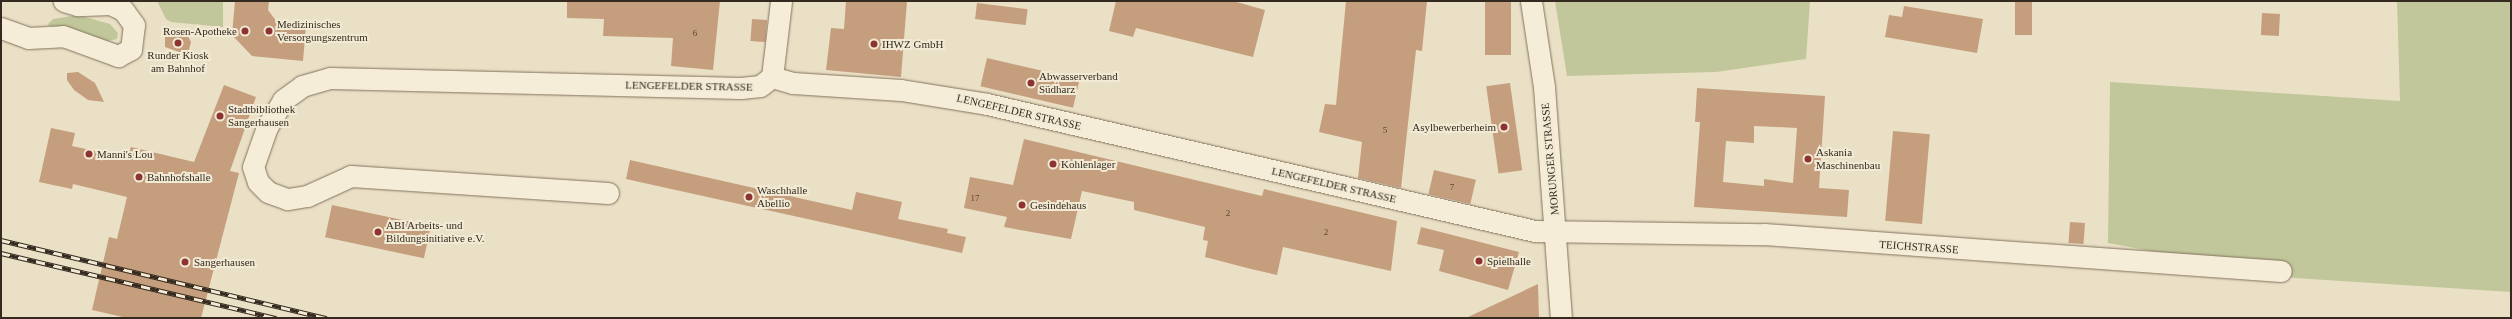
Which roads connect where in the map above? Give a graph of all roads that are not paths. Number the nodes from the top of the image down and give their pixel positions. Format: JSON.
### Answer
{"nodes":[{"id":1,"x":64,"y":1,"type":"edge"},
{"id":2,"x":781,"y":1,"type":"edge"},
{"id":3,"x":1531,"y":1,"type":"edge"},
{"id":4,"x":3,"y":29,"type":"edge"},
{"id":5,"x":772,"y":77,"type":"junction"},
{"id":6,"x":608,"y":193,"type":"dead end"},
{"id":7,"x":1556,"y":232,"type":"junction"},
{"id":8,"x":2281,"y":271,"type":"dead end"},
{"id":9,"x":1561,"y":318,"type":"edge"}],
"edges":[{"from":1,"to":4,"type":"street"},
{"from":2,"to":5,"type":"street"},
{"from":3,"to":7,"type":"street","name":"MORUNGER STRASSE"},
{"from":5,"to":6,"type":"street","name":"LENGEFELDER STRASSE"},
{"from":5,"to":7,"type":"street","name":"LENGEFELDER STRASSE"},
{"from":7,"to":8,"type":"street","name":"TEICHSTRASSE"},
{"from":7,"to":9,"type":"street","name":"MORUNGER STRASSE"}]}
